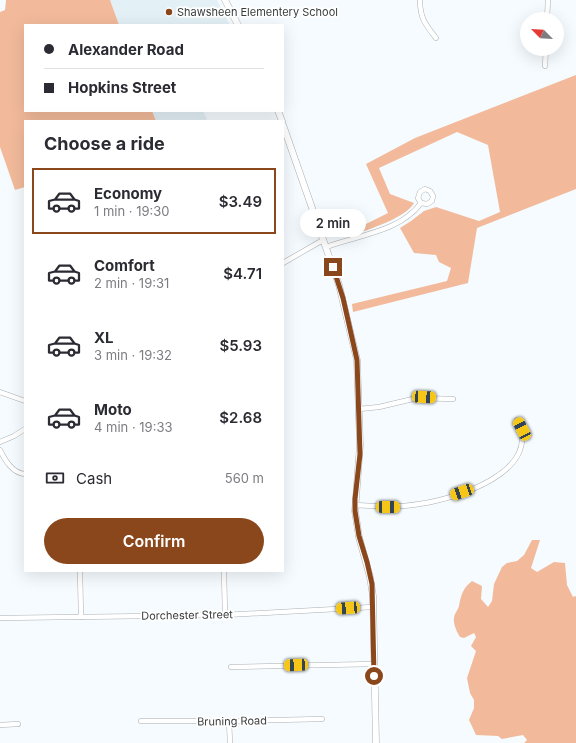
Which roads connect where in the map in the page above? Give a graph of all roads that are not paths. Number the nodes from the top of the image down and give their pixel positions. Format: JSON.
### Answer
{"nodes":[{"id":1,"x":224,"y":0,"type":"edge"},
{"id":2,"x":420,"y":0,"type":"edge"},
{"id":3,"x":548,"y":0,"type":"edge"},
{"id":4,"x":547,"y":12,"type":"edge"},
{"id":5,"x":237,"y":24,"type":"edge"},
{"id":6,"x":436,"y":38,"type":"dead end"},
{"id":7,"x":546,"y":56,"type":"edge"},
{"id":8,"x":545,"y":66,"type":"dead end"},
{"id":9,"x":284,"y":127,"type":"edge"},
{"id":10,"x":421,"y":203,"type":"dead end"},
{"id":11,"x":323,"y":240,"type":"junction"},
{"id":12,"x":326,"y":247,"type":"junction"},
{"id":13,"x":284,"y":262,"type":"edge"},
{"id":14,"x":0,"y":392,"type":"edge"},
{"id":15,"x":453,"y":399,"type":"dead end"},
{"id":16,"x":24,"y":401,"type":"edge"},
{"id":17,"x":359,"y":409,"type":"junction"},
{"id":18,"x":517,"y":420,"type":"dead end"},
{"id":19,"x":24,"y":430,"type":"edge"},
{"id":20,"x":0,"y":442,"type":"edge"},
{"id":21,"x":0,"y":450,"type":"edge"},
{"id":22,"x":24,"y":474,"type":"edge"},
{"id":23,"x":355,"y":505,"type":"junction"},
{"id":24,"x":80,"y":572,"type":"edge"},
{"id":25,"x":224,"y":572,"type":"edge"},
{"id":26,"x":373,"y":606,"type":"junction"},
{"id":27,"x":225,"y":615,"type":"junction"},
{"id":28,"x":81,"y":617,"type":"junction"},
{"id":29,"x":0,"y":618,"type":"edge"},
{"id":30,"x":374,"y":664,"type":"junction"},
{"id":31,"x":231,"y":667,"type":"dead end"},
{"id":32,"x":322,"y":719,"type":"dead end"},
{"id":33,"x":141,"y":721,"type":"dead end"},
{"id":34,"x":229,"y":721,"type":"junction"},
{"id":35,"x":18,"y":724,"type":"dead end"},
{"id":36,"x":0,"y":725,"type":"edge"},
{"id":37,"x":230,"y":743,"type":"edge"},
{"id":38,"x":376,"y":743,"type":"edge"}],
"edges":[{"from":1,"to":5,"type":"street"},
{"from":2,"to":6,"type":"street"},
{"from":3,"to":4,"type":"street"},
{"from":7,"to":8,"type":"street"},
{"from":9,"to":11,"type":"street"},
{"from":10,"to":12,"type":"street"},
{"from":11,"to":12,"type":"street"},
{"from":11,"to":13,"type":"street"},
{"from":12,"to":17,"type":"street"},
{"from":14,"to":16,"type":"street"},
{"from":15,"to":17,"type":"street"},
{"from":17,"to":23,"type":"street"},
{"from":18,"to":23,"type":"street"},
{"from":19,"to":20,"type":"street"},
{"from":21,"to":22,"type":"street"},
{"from":23,"to":26,"type":"street"},
{"from":24,"to":28,"type":"street"},
{"from":25,"to":27,"type":"street"},
{"from":26,"to":27,"type":"street","name":"Dorchester Street"},
{"from":26,"to":30,"type":"street"},
{"from":27,"to":28,"type":"street","name":"Dorchester Street"},
{"from":28,"to":29,"type":"street","name":"Dorchester Street"},
{"from":30,"to":31,"type":"street"},
{"from":30,"to":38,"type":"street"},
{"from":32,"to":34,"type":"street","name":"Bruning Road"},
{"from":33,"to":34,"type":"street","name":"Bruning Road"},
{"from":34,"to":37,"type":"street"},
{"from":35,"to":36,"type":"street"}]}
